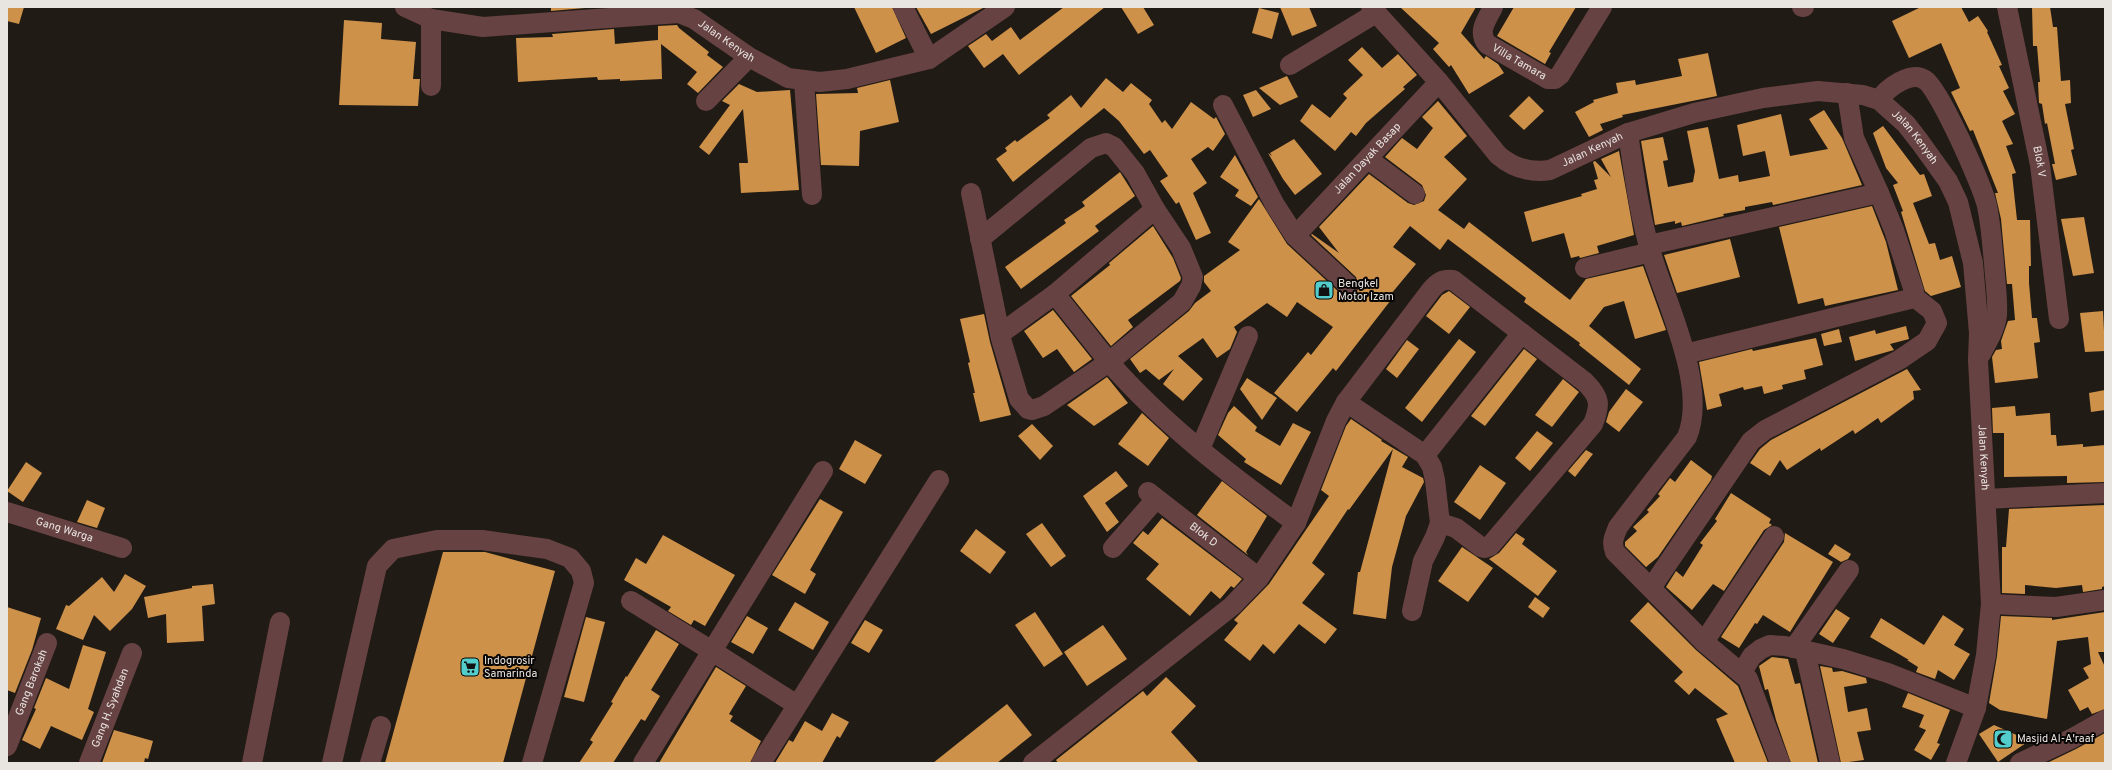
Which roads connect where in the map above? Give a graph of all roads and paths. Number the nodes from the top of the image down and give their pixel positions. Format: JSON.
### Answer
{"nodes":[{"id":1,"x":405,"y":7,"type":"edge"},
{"id":2,"x":903,"y":7,"type":"edge"},
{"id":3,"x":1006,"y":7,"type":"edge"},
{"id":4,"x":1494,"y":7,"type":"edge"},
{"id":5,"x":1602,"y":7,"type":"edge"},
{"id":6,"x":2007,"y":7,"type":"edge"},
{"id":7,"x":1373,"y":10,"type":"edge"},
{"id":8,"x":431,"y":19,"type":"junction"},
{"id":9,"x":749,"y":57,"type":"junction"},
{"id":10,"x":929,"y":59,"type":"junction"},
{"id":11,"x":1290,"y":65,"type":"dead end"},
{"id":12,"x":804,"y":81,"type":"junction"},
{"id":13,"x":1439,"y":82,"type":"junction"},
{"id":14,"x":430,"y":86,"type":"dead end"},
{"id":15,"x":1847,"y":93,"type":"junction"},
{"id":16,"x":1879,"y":100,"type":"junction"},
{"id":17,"x":706,"y":101,"type":"dead end"},
{"id":18,"x":1223,"y":104,"type":"dead end"},
{"id":19,"x":1628,"y":133,"type":"junction"},
{"id":20,"x":1368,"y":159,"type":"junction"},
{"id":21,"x":971,"y":193,"type":"dead end"},
{"id":22,"x":1879,"y":193,"type":"junction"},
{"id":23,"x":1415,"y":194,"type":"dead end"},
{"id":24,"x":812,"y":195,"type":"dead end"},
{"id":25,"x":1155,"y":209,"type":"junction"},
{"id":26,"x":1295,"y":236,"type":"junction"},
{"id":27,"x":980,"y":239,"type":"junction"},
{"id":28,"x":1650,"y":248,"type":"junction"},
{"id":29,"x":1585,"y":268,"type":"dead end"},
{"id":30,"x":1348,"y":285,"type":"dead end"},
{"id":31,"x":1055,"y":294,"type":"junction"},
{"id":32,"x":1913,"y":296,"type":"junction"},
{"id":33,"x":2059,"y":318,"type":"dead end"},
{"id":34,"x":1522,"y":333,"type":"junction"},
{"id":35,"x":1000,"y":334,"type":"junction"},
{"id":36,"x":1248,"y":336,"type":"dead end"},
{"id":37,"x":1685,"y":354,"type":"junction"},
{"id":38,"x":1978,"y":360,"type":"junction"},
{"id":39,"x":1109,"y":362,"type":"junction"},
{"id":40,"x":1346,"y":402,"type":"junction"},
{"id":41,"x":1200,"y":449,"type":"junction"},
{"id":42,"x":1426,"y":455,"type":"junction"},
{"id":43,"x":822,"y":471,"type":"dead end"},
{"id":44,"x":939,"y":480,"type":"dead end"},
{"id":45,"x":2105,"y":493,"type":"edge"},
{"id":46,"x":1986,"y":499,"type":"junction"},
{"id":47,"x":7,"y":512,"type":"edge"},
{"id":48,"x":1296,"y":523,"type":"junction"},
{"id":49,"x":1440,"y":524,"type":"junction"},
{"id":50,"x":1774,"y":536,"type":"dead end"},
{"id":51,"x":122,"y":548,"type":"dead end"},
{"id":52,"x":1113,"y":548,"type":"dead end"},
{"id":53,"x":1849,"y":570,"type":"dead end"},
{"id":54,"x":1259,"y":578,"type":"junction"},
{"id":55,"x":1650,"y":588,"type":"junction"},
{"id":56,"x":2105,"y":600,"type":"edge"},
{"id":57,"x":631,"y":601,"type":"dead end"},
{"id":58,"x":1991,"y":604,"type":"junction"},
{"id":59,"x":1412,"y":611,"type":"dead end"},
{"id":60,"x":280,"y":622,"type":"dead end"},
{"id":61,"x":1704,"y":642,"type":"junction"},
{"id":62,"x":47,"y":643,"type":"dead end"},
{"id":63,"x":1800,"y":650,"type":"junction"},
{"id":64,"x":712,"y":651,"type":"junction"},
{"id":65,"x":132,"y":653,"type":"dead end"},
{"id":66,"x":1742,"y":672,"type":"junction"},
{"id":67,"x":797,"y":705,"type":"junction"},
{"id":68,"x":1976,"y":708,"type":"junction"},
{"id":69,"x":2105,"y":720,"type":"edge"},
{"id":70,"x":381,"y":726,"type":"dead end"},
{"id":71,"x":7,"y":746,"type":"edge"},
{"id":72,"x":89,"y":763,"type":"edge"},
{"id":73,"x":252,"y":763,"type":"edge"},
{"id":74,"x":332,"y":763,"type":"edge"},
{"id":75,"x":370,"y":763,"type":"edge"},
{"id":76,"x":532,"y":763,"type":"edge"},
{"id":77,"x":644,"y":763,"type":"edge"},
{"id":78,"x":761,"y":763,"type":"edge"},
{"id":79,"x":1034,"y":763,"type":"edge"},
{"id":80,"x":1780,"y":763,"type":"edge"},
{"id":81,"x":1830,"y":763,"type":"edge"},
{"id":82,"x":1956,"y":763,"type":"edge"},
{"id":83,"x":2020,"y":763,"type":"edge"}],
"edges":[{"from":1,"to":8,"type":"street","name":"Jalan Kenyah"},
{"from":2,"to":10,"type":"street"},
{"from":3,"to":10,"type":"street","name":"Jalan Kenyah"},
{"from":4,"to":5,"type":"street","name":"Villa Tamara"},
{"from":6,"to":33,"type":"street","name":"Blok V"},
{"from":7,"to":11,"type":"street"},
{"from":7,"to":13,"type":"street","name":"Jalan Kenyah"},
{"from":8,"to":9,"type":"street","name":"Jalan Kenyah"},
{"from":8,"to":14,"type":"street"},
{"from":9,"to":12,"type":"street","name":"Jalan Kenyah"},
{"from":9,"to":17,"type":"street"},
{"from":10,"to":12,"type":"street","name":"Jalan Kenyah"},
{"from":12,"to":24,"type":"street"},
{"from":13,"to":19,"type":"street","name":"Jalan Kenyah"},
{"from":13,"to":20,"type":"street","name":"Jalan Dayak Basap"},
{"from":15,"to":16,"type":"street","name":"Jalan Kenyah"},
{"from":15,"to":19,"type":"street","name":"Jalan Kenyah"},
{"from":15,"to":22,"type":"street"},
{"from":16,"to":38,"type":"street","name":"Jalan Kenyah"},
{"from":16,"to":38,"type":"street"},
{"from":18,"to":26,"type":"street"},
{"from":19,"to":28,"type":"street"},
{"from":20,"to":23,"type":"street"},
{"from":20,"to":26,"type":"street","name":"Jalan Dayak Basap"},
{"from":21,"to":27,"type":"street"},
{"from":22,"to":28,"type":"street"},
{"from":22,"to":32,"type":"street"},
{"from":25,"to":27,"type":"street"},
{"from":25,"to":31,"type":"street"},
{"from":25,"to":39,"type":"street"},
{"from":26,"to":30,"type":"street"},
{"from":27,"to":35,"type":"street"},
{"from":28,"to":29,"type":"street"},
{"from":28,"to":37,"type":"street"},
{"from":31,"to":35,"type":"street"},
{"from":31,"to":39,"type":"street"},
{"from":32,"to":37,"type":"street"},
{"from":32,"to":55,"type":"street"},
{"from":34,"to":40,"type":"street"},
{"from":34,"to":42,"type":"street"},
{"from":34,"to":49,"type":"street"},
{"from":35,"to":39,"type":"street"},
{"from":36,"to":41,"type":"street"},
{"from":37,"to":55,"type":"street"},
{"from":38,"to":46,"type":"street","name":"Jalan Kenyah"},
{"from":39,"to":41,"type":"street"},
{"from":40,"to":42,"type":"street"},
{"from":40,"to":48,"type":"street"},
{"from":41,"to":48,"type":"street"},
{"from":42,"to":49,"type":"street"},
{"from":43,"to":64,"type":"street"},
{"from":44,"to":67,"type":"street"},
{"from":45,"to":46,"type":"street"},
{"from":46,"to":58,"type":"street","name":"Jalan Kenyah"},
{"from":47,"to":51,"type":"street","name":"Gang Warga"},
{"from":48,"to":54,"type":"street"},
{"from":49,"to":59,"type":"street"},
{"from":50,"to":61,"type":"street"},
{"from":52,"to":54,"type":"street","name":"Blok D"},
{"from":53,"to":63,"type":"street"},
{"from":54,"to":79,"type":"street"},
{"from":55,"to":61,"type":"street"},
{"from":56,"to":58,"type":"street"},
{"from":57,"to":64,"type":"street"},
{"from":58,"to":68,"type":"street","name":"Jalan Kenyah"},
{"from":60,"to":73,"type":"street"},
{"from":61,"to":66,"type":"street"},
{"from":62,"to":71,"type":"street","name":"Gang Barokah"},
{"from":63,"to":66,"type":"street"},
{"from":63,"to":68,"type":"street"},
{"from":63,"to":81,"type":"street"},
{"from":64,"to":67,"type":"street"},
{"from":64,"to":77,"type":"street"},
{"from":65,"to":72,"type":"street","name":"Gang H. Syahdan"},
{"from":66,"to":80,"type":"street"},
{"from":67,"to":78,"type":"street"},
{"from":68,"to":82,"type":"street","name":"Jalan Kenyah"},
{"from":69,"to":83,"type":"street"},
{"from":70,"to":75,"type":"street"},
{"from":74,"to":76,"type":"street"}]}
